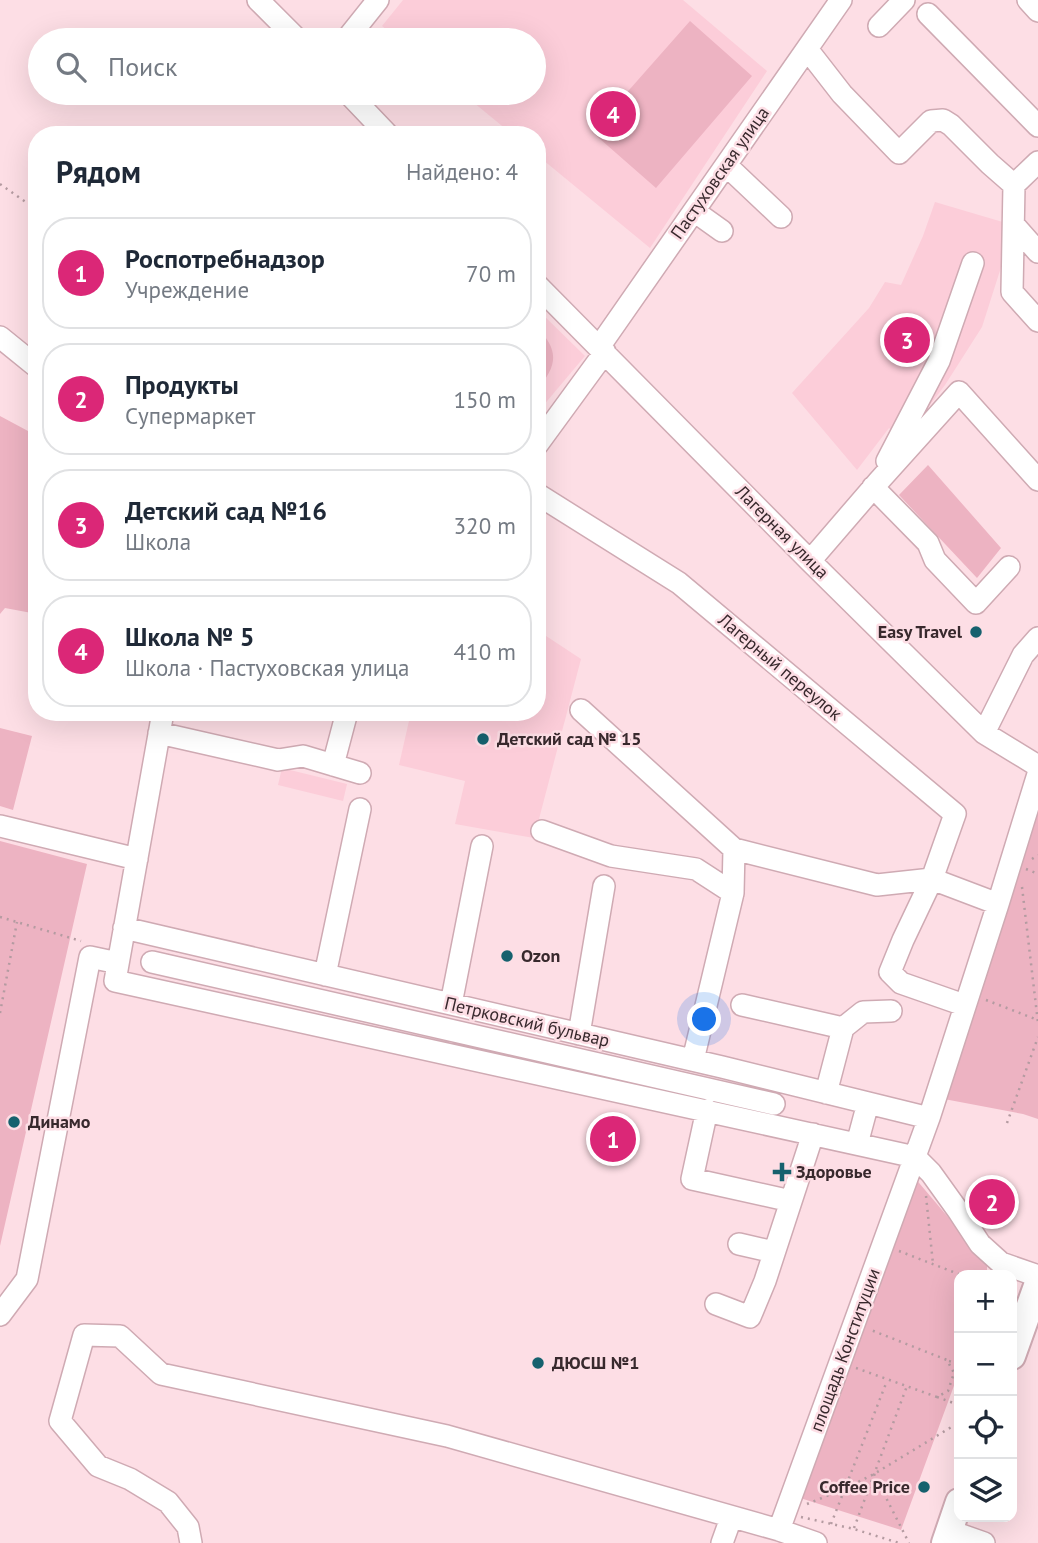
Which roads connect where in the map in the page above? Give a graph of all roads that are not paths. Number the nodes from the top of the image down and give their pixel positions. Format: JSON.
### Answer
{"nodes":[{"id":1,"x":258,"y":0,"type":"edge"},
{"id":2,"x":378,"y":0,"type":"edge"},
{"id":3,"x":841,"y":0,"type":"edge"},
{"id":4,"x":904,"y":0,"type":"edge"},
{"id":5,"x":1028,"y":0,"type":"edge"},
{"id":6,"x":1038,"y":11,"type":"edge"},
{"id":7,"x":928,"y":14,"type":"dead end"},
{"id":8,"x":879,"y":26,"type":"dead end"},
{"id":9,"x":286,"y":28,"type":"edge"},
{"id":10,"x":356,"y":28,"type":"edge"},
{"id":11,"x":807,"y":49,"type":"junction"},
{"id":12,"x":359,"y":105,"type":"edge"},
{"id":13,"x":379,"y":126,"type":"edge"},
{"id":14,"x":1038,"y":126,"type":"edge"},
{"id":15,"x":1038,"y":162,"type":"edge"},
{"id":16,"x":726,"y":165,"type":"junction"},
{"id":17,"x":1014,"y":185,"type":"junction"},
{"id":18,"x":694,"y":211,"type":"junction"},
{"id":19,"x":780,"y":217,"type":"dead end"},
{"id":20,"x":1014,"y":225,"type":"junction"},
{"id":21,"x":722,"y":231,"type":"dead end"},
{"id":22,"x":1038,"y":252,"type":"edge"},
{"id":23,"x":974,"y":263,"type":"dead end"},
{"id":24,"x":546,"y":294,"type":"edge"},
{"id":25,"x":1038,"y":321,"type":"edge"},
{"id":26,"x":0,"y":337,"type":"edge"},
{"id":27,"x":602,"y":349,"type":"junction"},
{"id":28,"x":28,"y":360,"type":"edge"},
{"id":29,"x":546,"y":432,"type":"edge"},
{"id":30,"x":1038,"y":480,"type":"edge"},
{"id":31,"x":876,"y":485,"type":"junction"},
{"id":32,"x":546,"y":500,"type":"edge"},
{"id":33,"x":810,"y":561,"type":"junction"},
{"id":34,"x":1009,"y":567,"type":"dead end"},
{"id":35,"x":1038,"y":638,"type":"edge"},
{"id":36,"x":1031,"y":659,"type":"edge"},
{"id":37,"x":581,"y":710,"type":"dead end"},
{"id":38,"x":345,"y":721,"type":"edge"},
{"id":39,"x":161,"y":723,"type":"edge"},
{"id":40,"x":984,"y":733,"type":"junction"},
{"id":41,"x":334,"y":765,"type":"junction"},
{"id":42,"x":1038,"y":766,"type":"edge"},
{"id":43,"x":360,"y":773,"type":"dead end"},
{"id":44,"x":1038,"y":774,"type":"edge"},
{"id":45,"x":360,"y":809,"type":"dead end"},
{"id":46,"x":0,"y":826,"type":"edge"},
{"id":47,"x":542,"y":831,"type":"dead end"},
{"id":48,"x":482,"y":846,"type":"dead end"},
{"id":49,"x":734,"y":849,"type":"junction"},
{"id":50,"x":137,"y":859,"type":"junction"},
{"id":51,"x":932,"y":879,"type":"junction"},
{"id":52,"x":604,"y":886,"type":"dead end"},
{"id":53,"x":733,"y":893,"type":"junction"},
{"id":54,"x":998,"y":904,"type":"junction"},
{"id":55,"x":124,"y":928,"type":"junction"},
{"id":56,"x":152,"y":962,"type":"dead end"},
{"id":57,"x":116,"y":972,"type":"junction"},
{"id":58,"x":325,"y":975,"type":"junction"},
{"id":59,"x":966,"y":999,"type":"junction"},
{"id":60,"x":451,"y":1004,"type":"junction"},
{"id":61,"x":742,"y":1005,"type":"dead end"},
{"id":62,"x":891,"y":1011,"type":"dead end"},
{"id":63,"x":843,"y":1028,"type":"junction"},
{"id":64,"x":579,"y":1034,"type":"junction"},
{"id":65,"x":694,"y":1060,"type":"junction"},
{"id":66,"x":826,"y":1093,"type":"junction"},
{"id":67,"x":868,"y":1103,"type":"junction"},
{"id":68,"x":706,"y":1110,"type":"junction"},
{"id":69,"x":772,"y":1114,"type":"junction"},
{"id":70,"x":929,"y":1118,"type":"junction"},
{"id":71,"x":813,"y":1134,"type":"junction"},
{"id":72,"x":857,"y":1144,"type":"junction"},
{"id":73,"x":920,"y":1165,"type":"junction"},
{"id":74,"x":790,"y":1201,"type":"junction"},
{"id":75,"x":739,"y":1244,"type":"dead end"},
{"id":76,"x":774,"y":1252,"type":"junction"},
{"id":77,"x":1038,"y":1276,"type":"edge"},
{"id":78,"x":1038,"y":1283,"type":"edge"},
{"id":79,"x":716,"y":1304,"type":"dead end"},
{"id":80,"x":0,"y":1315,"type":"edge"},
{"id":81,"x":1017,"y":1342,"type":"edge"},
{"id":82,"x":954,"y":1517,"type":"edge"},
{"id":83,"x":732,"y":1518,"type":"junction"},
{"id":84,"x":787,"y":1530,"type":"edge"},
{"id":85,"x":947,"y":1537,"type":"edge"},
{"id":86,"x":191,"y":1543,"type":"edge"},
{"id":87,"x":722,"y":1543,"type":"edge"},
{"id":88,"x":817,"y":1543,"type":"edge"},
{"id":89,"x":984,"y":1543,"type":"edge"}],
"edges":[{"from":1,"to":9,"type":"street"},
{"from":2,"to":10,"type":"street"},
{"from":3,"to":11,"type":"street","name":"Пастуховская улица"},
{"from":4,"to":8,"type":"street"},
{"from":5,"to":6,"type":"street"},
{"from":7,"to":14,"type":"street"},
{"from":11,"to":16,"type":"street","name":"Пастуховская улица"},
{"from":11,"to":17,"type":"street"},
{"from":12,"to":13,"type":"street"},
{"from":15,"to":17,"type":"street"},
{"from":16,"to":18,"type":"street","name":"Пастуховская улица"},
{"from":16,"to":19,"type":"street"},
{"from":17,"to":20,"type":"street"},
{"from":18,"to":21,"type":"street"},
{"from":18,"to":27,"type":"street","name":"Пастуховская улица"},
{"from":20,"to":22,"type":"street"},
{"from":20,"to":25,"type":"street"},
{"from":23,"to":31,"type":"street"},
{"from":24,"to":27,"type":"street","name":"Лагерная улица"},
{"from":26,"to":28,"type":"street"},
{"from":27,"to":29,"type":"street","name":"Пастуховская улица"},
{"from":27,"to":33,"type":"street","name":"Лагерная улица"},
{"from":30,"to":31,"type":"street"},
{"from":31,"to":33,"type":"street"},
{"from":31,"to":34,"type":"street"},
{"from":32,"to":51,"type":"street","name":"Лагерный переулок"},
{"from":33,"to":40,"type":"street","name":"Лагерная улица"},
{"from":35,"to":36,"type":"street"},
{"from":36,"to":40,"type":"street"},
{"from":37,"to":49,"type":"street"},
{"from":38,"to":41,"type":"street"},
{"from":39,"to":41,"type":"street"},
{"from":39,"to":50,"type":"street"},
{"from":40,"to":42,"type":"street","name":"Лагерная улица"},
{"from":41,"to":43,"type":"street"},
{"from":44,"to":54,"type":"street"},
{"from":45,"to":58,"type":"street"},
{"from":46,"to":50,"type":"street"},
{"from":47,"to":53,"type":"street"},
{"from":48,"to":60,"type":"street"},
{"from":49,"to":51,"type":"street"},
{"from":49,"to":53,"type":"street"},
{"from":50,"to":55,"type":"street"},
{"from":51,"to":54,"type":"street"},
{"from":51,"to":59,"type":"street"},
{"from":52,"to":64,"type":"street"},
{"from":53,"to":65,"type":"street"},
{"from":54,"to":59,"type":"street"},
{"from":55,"to":57,"type":"street"},
{"from":55,"to":58,"type":"street","name":"Петрковский бульвар"},
{"from":56,"to":69,"type":"street"},
{"from":57,"to":68,"type":"street"},
{"from":57,"to":80,"type":"street"},
{"from":58,"to":60,"type":"street","name":"Петрковский бульвар"},
{"from":59,"to":70,"type":"street"},
{"from":60,"to":64,"type":"street","name":"Петрковский бульвар"},
{"from":61,"to":63,"type":"street"},
{"from":62,"to":63,"type":"street"},
{"from":63,"to":66,"type":"street"},
{"from":64,"to":65,"type":"street","name":"Петрковский бульвар"},
{"from":65,"to":66,"type":"street","name":"Петрковский бульвар"},
{"from":66,"to":67,"type":"street","name":"Петрковский бульвар"},
{"from":67,"to":70,"type":"street","name":"Петрковский бульвар"},
{"from":67,"to":72,"type":"street"},
{"from":68,"to":69,"type":"street"},
{"from":68,"to":74,"type":"street"},
{"from":69,"to":71,"type":"street"},
{"from":70,"to":73,"type":"street","name":"площадь Конституции"},
{"from":71,"to":72,"type":"street"},
{"from":71,"to":74,"type":"street"},
{"from":72,"to":73,"type":"street"},
{"from":73,"to":77,"type":"street"},
{"from":73,"to":84,"type":"street","name":"площадь Конституции"},
{"from":74,"to":76,"type":"street"},
{"from":75,"to":76,"type":"street"},
{"from":76,"to":79,"type":"street"},
{"from":78,"to":81,"type":"main road"},
{"from":82,"to":85,"type":"main road"},
{"from":83,"to":84,"type":"street"},
{"from":83,"to":86,"type":"street"},
{"from":83,"to":87,"type":"street"},
{"from":84,"to":88,"type":"street"},
{"from":85,"to":89,"type":"street"}]}
